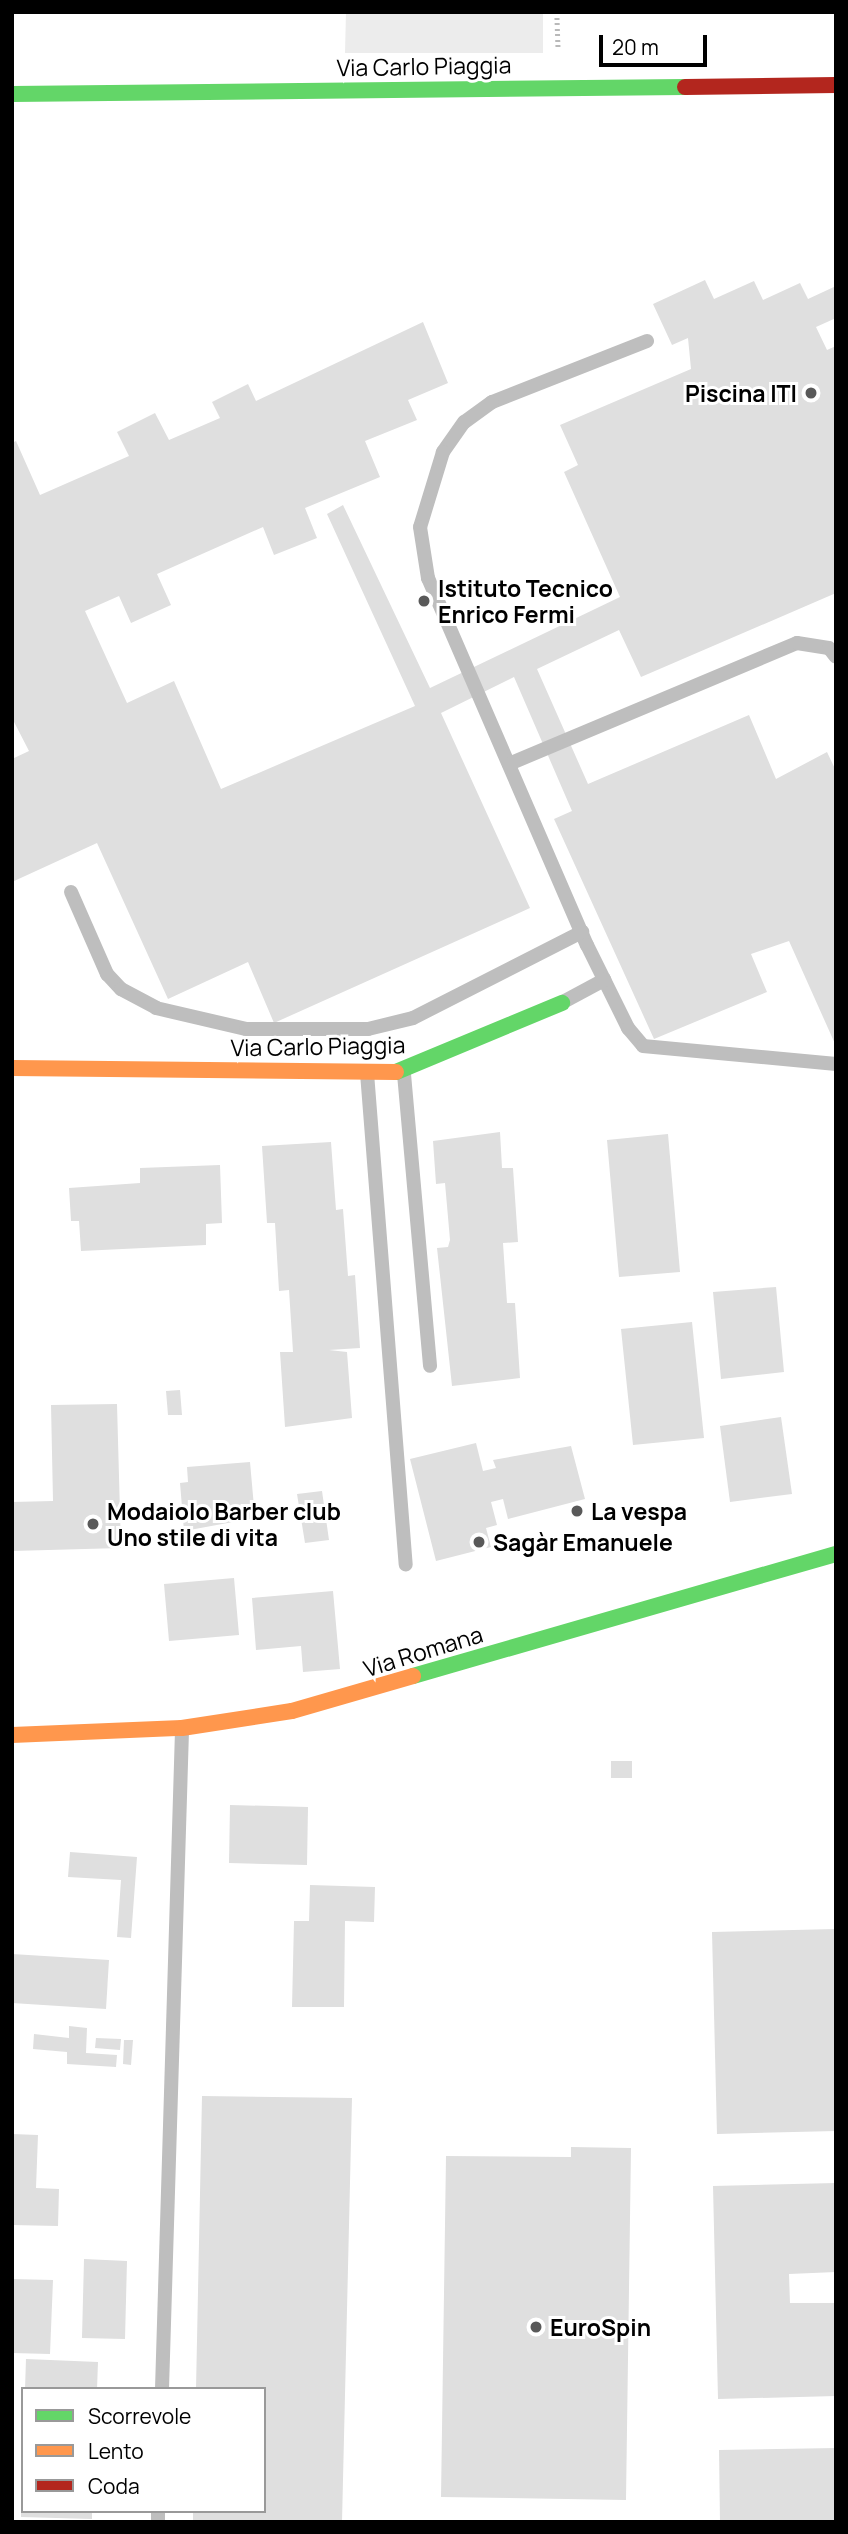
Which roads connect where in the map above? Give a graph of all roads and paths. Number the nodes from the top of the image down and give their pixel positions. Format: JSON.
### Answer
{"nodes":[{"id":1,"x":836,"y":85,"type":"edge"},
{"id":2,"x":12,"y":94,"type":"edge"},
{"id":3,"x":647,"y":341,"type":"dead end"},
{"id":4,"x":836,"y":656,"type":"edge"},
{"id":5,"x":509,"y":764,"type":"junction"},
{"id":6,"x":71,"y":892,"type":"dead end"},
{"id":7,"x":582,"y":932,"type":"junction"},
{"id":8,"x":604,"y":980,"type":"junction"},
{"id":9,"x":562,"y":1003,"type":"joint"},
{"id":10,"x":836,"y":1064,"type":"edge"},
{"id":11,"x":12,"y":1068,"type":"edge"},
{"id":12,"x":367,"y":1072,"type":"junction"},
{"id":13,"x":404,"y":1072,"type":"junction"},
{"id":14,"x":430,"y":1366,"type":"dead end"},
{"id":15,"x":836,"y":1554,"type":"edge"},
{"id":16,"x":406,"y":1564,"type":"dead end"},
{"id":17,"x":182,"y":1728,"type":"junction"},
{"id":18,"x":12,"y":1735,"type":"edge"},
{"id":19,"x":162,"y":2387,"type":"edge"}],
"edges":[{"from":1,"to":2,"type":"street","name":"Via Carlo Piaggia"},
{"from":3,"to":5,"type":"lane"},
{"from":4,"to":5,"type":"lane"},
{"from":5,"to":7,"type":"lane"},
{"from":6,"to":7,"type":"lane"},
{"from":7,"to":8,"type":"lane"},
{"from":8,"to":9,"type":"lane","name":"Via Carlo Piaggia"},
{"from":8,"to":10,"type":"lane"},
{"from":9,"to":13,"type":"street","name":"Via Carlo Piaggia"},
{"from":11,"to":12,"type":"street","name":"Via Carlo Piaggia"},
{"from":12,"to":13,"type":"street","name":"Via Carlo Piaggia"},
{"from":12,"to":16,"type":"lane"},
{"from":13,"to":14,"type":"lane"},
{"from":15,"to":17,"type":"street","name":"Via Romana"},
{"from":17,"to":18,"type":"street","name":"Via Romana"},
{"from":17,"to":19,"type":"lane"}]}
